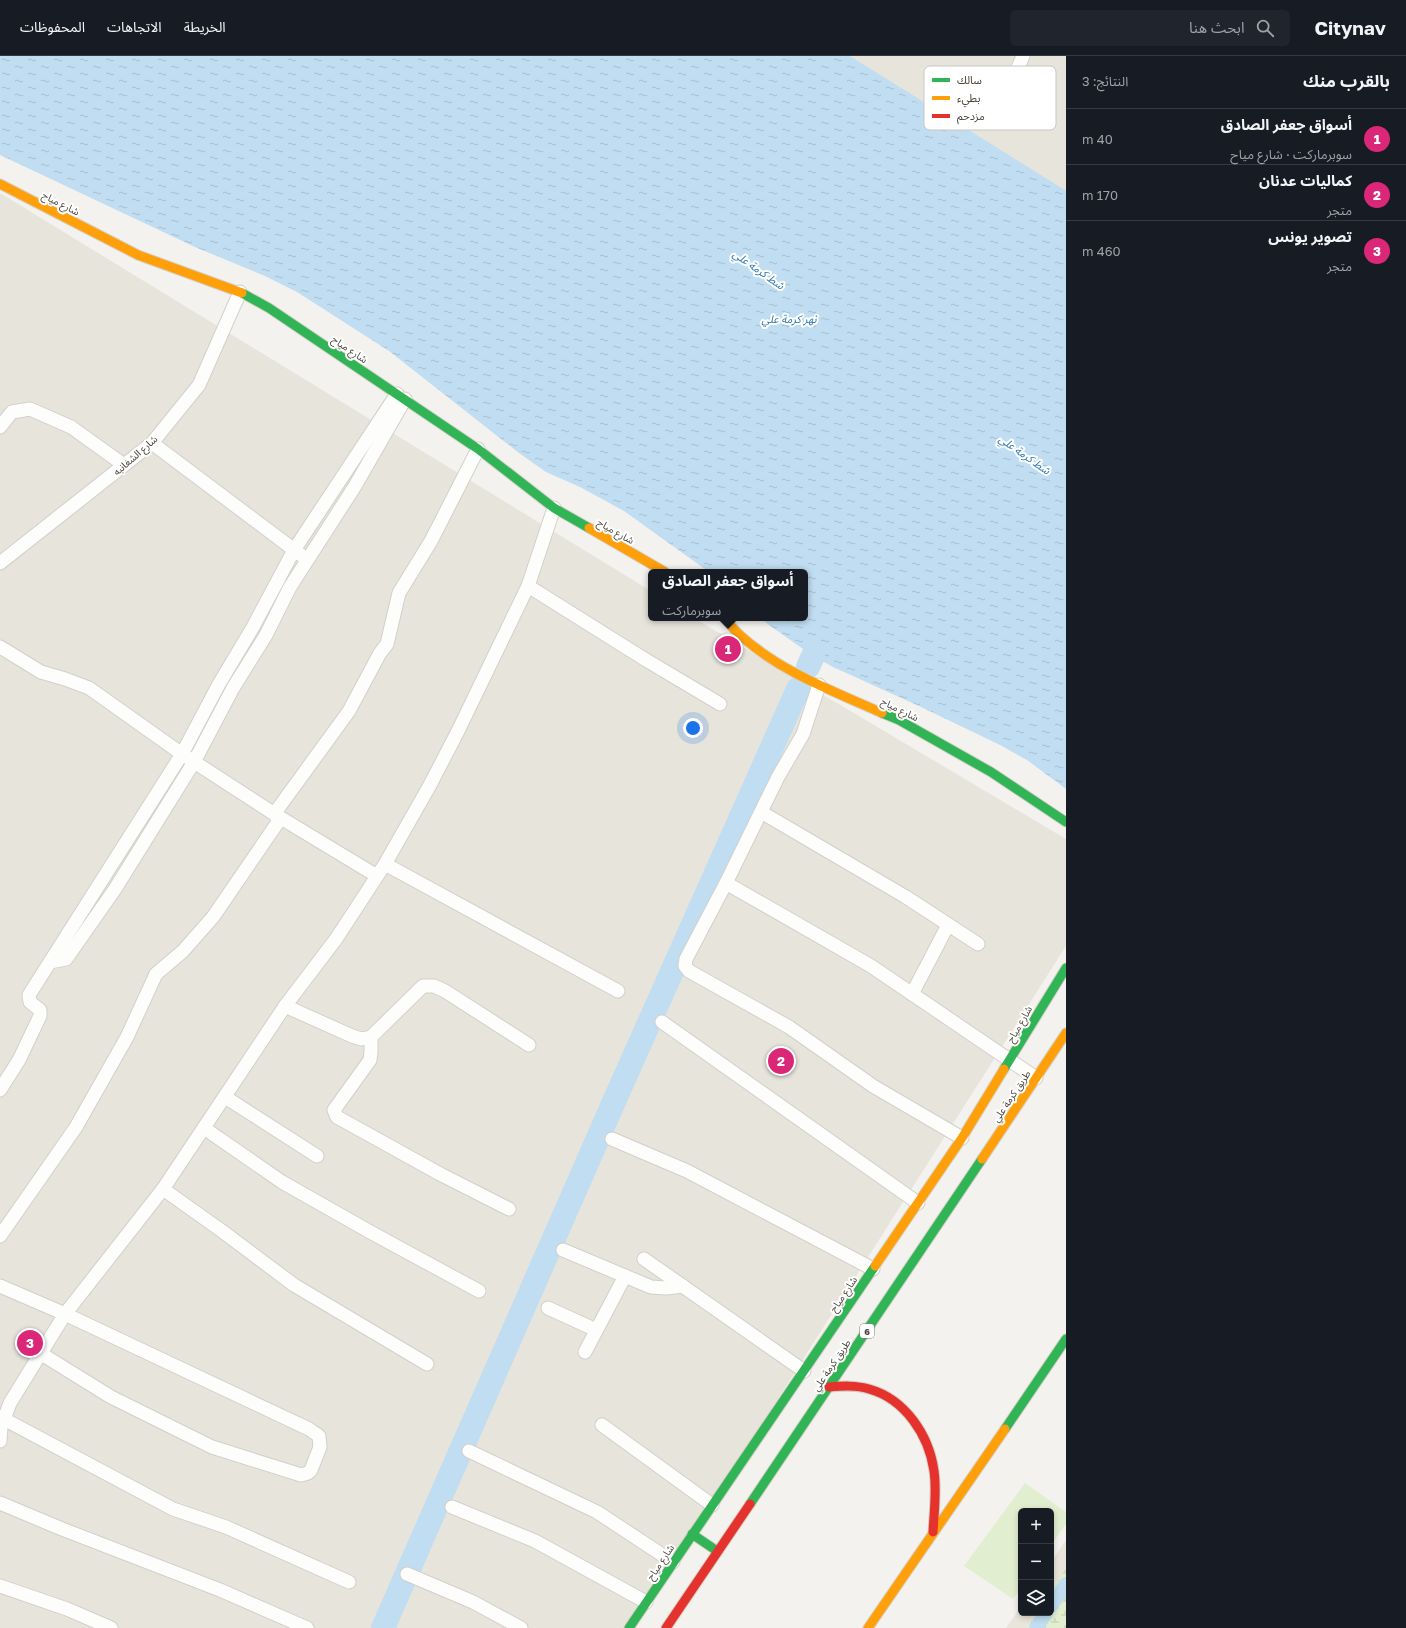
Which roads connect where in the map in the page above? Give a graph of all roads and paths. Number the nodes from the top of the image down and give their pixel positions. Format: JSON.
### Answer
{"nodes":[{"id":1,"x":1022,"y":56,"type":"edge"},
{"id":2,"x":1018,"y":66,"type":"edge"},
{"id":3,"x":0,"y":184,"type":"edge"},
{"id":4,"x":240,"y":292,"type":"junction"},
{"id":5,"x":401,"y":397,"type":"junction"},
{"id":6,"x":0,"y":427,"type":"edge"},
{"id":7,"x":152,"y":443,"type":"junction"},
{"id":8,"x":478,"y":449,"type":"junction"},
{"id":9,"x":124,"y":465,"type":"junction"},
{"id":10,"x":554,"y":508,"type":"junction"},
{"id":11,"x":294,"y":550,"type":"junction"},
{"id":12,"x":308,"y":559,"type":"junction"},
{"id":13,"x":0,"y":563,"type":"edge"},
{"id":14,"x":660,"y":569,"type":"edge"},
{"id":15,"x":528,"y":586,"type":"junction"},
{"id":16,"x":727,"y":621,"type":"edge"},
{"id":17,"x":0,"y":647,"type":"edge"},
{"id":18,"x":819,"y":685,"type":"junction"},
{"id":19,"x":720,"y":704,"type":"dead end"},
{"id":20,"x":182,"y":754,"type":"junction"},
{"id":21,"x":194,"y":762,"type":"junction"},
{"id":22,"x":762,"y":812,"type":"junction"},
{"id":23,"x":276,"y":815,"type":"junction"},
{"id":24,"x":1066,"y":822,"type":"edge"},
{"id":25,"x":385,"y":864,"type":"junction"},
{"id":26,"x":377,"y":876,"type":"junction"},
{"id":27,"x":101,"y":881,"type":"junction"},
{"id":28,"x":726,"y":883,"type":"junction"},
{"id":29,"x":114,"y":889,"type":"junction"},
{"id":30,"x":948,"y":925,"type":"junction"},
{"id":31,"x":978,"y":944,"type":"dead end"},
{"id":32,"x":50,"y":962,"type":"junction"},
{"id":33,"x":1066,"y":968,"type":"edge"},
{"id":34,"x":618,"y":991,"type":"dead end"},
{"id":35,"x":912,"y":994,"type":"junction"},
{"id":36,"x":285,"y":1006,"type":"junction"},
{"id":37,"x":662,"y":1022,"type":"dead end"},
{"id":38,"x":1066,"y":1033,"type":"edge"},
{"id":39,"x":371,"y":1037,"type":"junction"},
{"id":40,"x":529,"y":1045,"type":"dead end"},
{"id":41,"x":1010,"y":1060,"type":"junction"},
{"id":42,"x":1036,"y":1078,"type":"junction"},
{"id":43,"x":0,"y":1090,"type":"edge"},
{"id":44,"x":225,"y":1098,"type":"junction"},
{"id":45,"x":204,"y":1128,"type":"junction"},
{"id":46,"x":962,"y":1138,"type":"junction"},
{"id":47,"x":612,"y":1139,"type":"dead end"},
{"id":48,"x":317,"y":1156,"type":"dead end"},
{"id":49,"x":163,"y":1189,"type":"junction"},
{"id":50,"x":918,"y":1203,"type":"junction"},
{"id":51,"x":509,"y":1209,"type":"dead end"},
{"id":52,"x":0,"y":1236,"type":"edge"},
{"id":53,"x":563,"y":1250,"type":"dead end"},
{"id":54,"x":644,"y":1259,"type":"dead end"},
{"id":55,"x":873,"y":1269,"type":"junction"},
{"id":56,"x":625,"y":1276,"type":"junction"},
{"id":57,"x":0,"y":1286,"type":"edge"},
{"id":58,"x":683,"y":1286,"type":"junction"},
{"id":59,"x":479,"y":1291,"type":"dead end"},
{"id":60,"x":548,"y":1308,"type":"dead end"},
{"id":61,"x":65,"y":1314,"type":"junction"},
{"id":62,"x":596,"y":1330,"type":"junction"},
{"id":63,"x":1066,"y":1339,"type":"edge"},
{"id":64,"x":585,"y":1352,"type":"dead end"},
{"id":65,"x":40,"y":1353,"type":"junction"},
{"id":66,"x":427,"y":1364,"type":"dead end"},
{"id":67,"x":804,"y":1371,"type":"junction"},
{"id":68,"x":829,"y":1387,"type":"junction"},
{"id":69,"x":2,"y":1418,"type":"edge"},
{"id":70,"x":602,"y":1425,"type":"dead end"},
{"id":71,"x":0,"y":1441,"type":"edge"},
{"id":72,"x":469,"y":1451,"type":"dead end"},
{"id":73,"x":0,"y":1503,"type":"edge"},
{"id":74,"x":712,"y":1505,"type":"junction"},
{"id":75,"x":452,"y":1507,"type":"dead end"},
{"id":76,"x":933,"y":1532,"type":"junction"},
{"id":77,"x":692,"y":1534,"type":"junction"},
{"id":78,"x":717,"y":1551,"type":"junction"},
{"id":79,"x":673,"y":1562,"type":"junction"},
{"id":80,"x":407,"y":1574,"type":"dead end"},
{"id":81,"x":349,"y":1582,"type":"dead end"},
{"id":82,"x":0,"y":1586,"type":"edge"},
{"id":83,"x":646,"y":1602,"type":"junction"},
{"id":84,"x":111,"y":1628,"type":"edge"},
{"id":85,"x":307,"y":1628,"type":"edge"},
{"id":86,"x":521,"y":1628,"type":"edge"},
{"id":87,"x":629,"y":1628,"type":"edge"},
{"id":88,"x":666,"y":1628,"type":"edge"},
{"id":89,"x":868,"y":1628,"type":"edge"}],
"edges":[{"from":1,"to":2,"type":"street"},
{"from":3,"to":4,"type":"main road","name":"شارع مياح"},
{"from":4,"to":5,"type":"main road","name":"شارع مياح"},
{"from":4,"to":7,"type":"street","name":"شارع الشغانبه"},
{"from":5,"to":8,"type":"main road","name":"شارع مياح"},
{"from":5,"to":11,"type":"street"},
{"from":5,"to":12,"type":"street"},
{"from":6,"to":9,"type":"street"},
{"from":7,"to":9,"type":"street","name":"شارع الشغانبه"},
{"from":7,"to":11,"type":"street"},
{"from":8,"to":10,"type":"main road","name":"شارع مياح"},
{"from":8,"to":23,"type":"street"},
{"from":9,"to":13,"type":"street","name":"شارع الشغانبه"},
{"from":10,"to":14,"type":"main road","name":"شارع مياح"},
{"from":10,"to":15,"type":"street"},
{"from":11,"to":12,"type":"street"},
{"from":11,"to":20,"type":"street"},
{"from":12,"to":21,"type":"street"},
{"from":15,"to":19,"type":"street"},
{"from":15,"to":25,"type":"street"},
{"from":16,"to":18,"type":"main road","name":"شارع مياح"},
{"from":17,"to":20,"type":"street"},
{"from":18,"to":22,"type":"street"},
{"from":18,"to":24,"type":"main road","name":"شارع مياح"},
{"from":20,"to":21,"type":"street"},
{"from":20,"to":27,"type":"street"},
{"from":21,"to":23,"type":"street"},
{"from":21,"to":29,"type":"street"},
{"from":22,"to":28,"type":"street"},
{"from":22,"to":30,"type":"street"},
{"from":23,"to":26,"type":"street"},
{"from":23,"to":52,"type":"street"},
{"from":25,"to":26,"type":"street"},
{"from":25,"to":34,"type":"street"},
{"from":26,"to":36,"type":"street"},
{"from":27,"to":29,"type":"street"},
{"from":27,"to":32,"type":"street"},
{"from":28,"to":35,"type":"street"},
{"from":28,"to":46,"type":"street"},
{"from":29,"to":32,"type":"street"},
{"from":30,"to":31,"type":"street"},
{"from":30,"to":35,"type":"street"},
{"from":32,"to":43,"type":"street"},
{"from":33,"to":41,"type":"main road","name":"شارع مياح"},
{"from":35,"to":41,"type":"street"},
{"from":36,"to":39,"type":"street"},
{"from":36,"to":44,"type":"street"},
{"from":37,"to":50,"type":"street"},
{"from":38,"to":42,"type":"main road","name":"طريق كرمة علي","number":"6"},
{"from":39,"to":40,"type":"street"},
{"from":39,"to":51,"type":"street"},
{"from":41,"to":42,"type":"street"},
{"from":41,"to":46,"type":"main road","name":"شارع مياح"},
{"from":42,"to":68,"type":"main road","name":"طريق كرمة علي","number":"6"},
{"from":44,"to":45,"type":"street"},
{"from":44,"to":48,"type":"street"},
{"from":45,"to":49,"type":"street"},
{"from":45,"to":59,"type":"street"},
{"from":46,"to":50,"type":"main road","name":"شارع مياح"},
{"from":47,"to":55,"type":"street"},
{"from":49,"to":61,"type":"street"},
{"from":49,"to":66,"type":"street"},
{"from":50,"to":55,"type":"main road","name":"شارع مياح"},
{"from":53,"to":56,"type":"street"},
{"from":54,"to":58,"type":"street"},
{"from":55,"to":67,"type":"main road","name":"شارع مياح"},
{"from":56,"to":58,"type":"street"},
{"from":56,"to":62,"type":"street"},
{"from":57,"to":61,"type":"street"},
{"from":58,"to":67,"type":"street"},
{"from":60,"to":62,"type":"street"},
{"from":61,"to":65,"type":"street"},
{"from":61,"to":65,"type":"street"},
{"from":62,"to":64,"type":"street"},
{"from":63,"to":76,"type":"main road"},
{"from":65,"to":69,"type":"street"},
{"from":67,"to":74,"type":"main road","name":"شارع مياح"},
{"from":68,"to":76,"type":"main road"},
{"from":68,"to":78,"type":"main road","name":"طريق كرمة علي","number":"6"},
{"from":69,"to":71,"type":"street"},
{"from":69,"to":81,"type":"street"},
{"from":70,"to":74,"type":"street"},
{"from":72,"to":79,"type":"street"},
{"from":73,"to":85,"type":"street"},
{"from":74,"to":77,"type":"main road","name":"شارع مياح"},
{"from":75,"to":83,"type":"street"},
{"from":76,"to":89,"type":"main road"},
{"from":77,"to":78,"type":"main road"},
{"from":77,"to":79,"type":"main road","name":"شارع مياح"},
{"from":78,"to":88,"type":"main road","name":"طريق كرمة علي","number":"6"},
{"from":79,"to":83,"type":"main road","name":"شارع مياح"},
{"from":80,"to":86,"type":"street"},
{"from":82,"to":84,"type":"street"},
{"from":83,"to":87,"type":"main road","name":"شارع مياح"}]}
